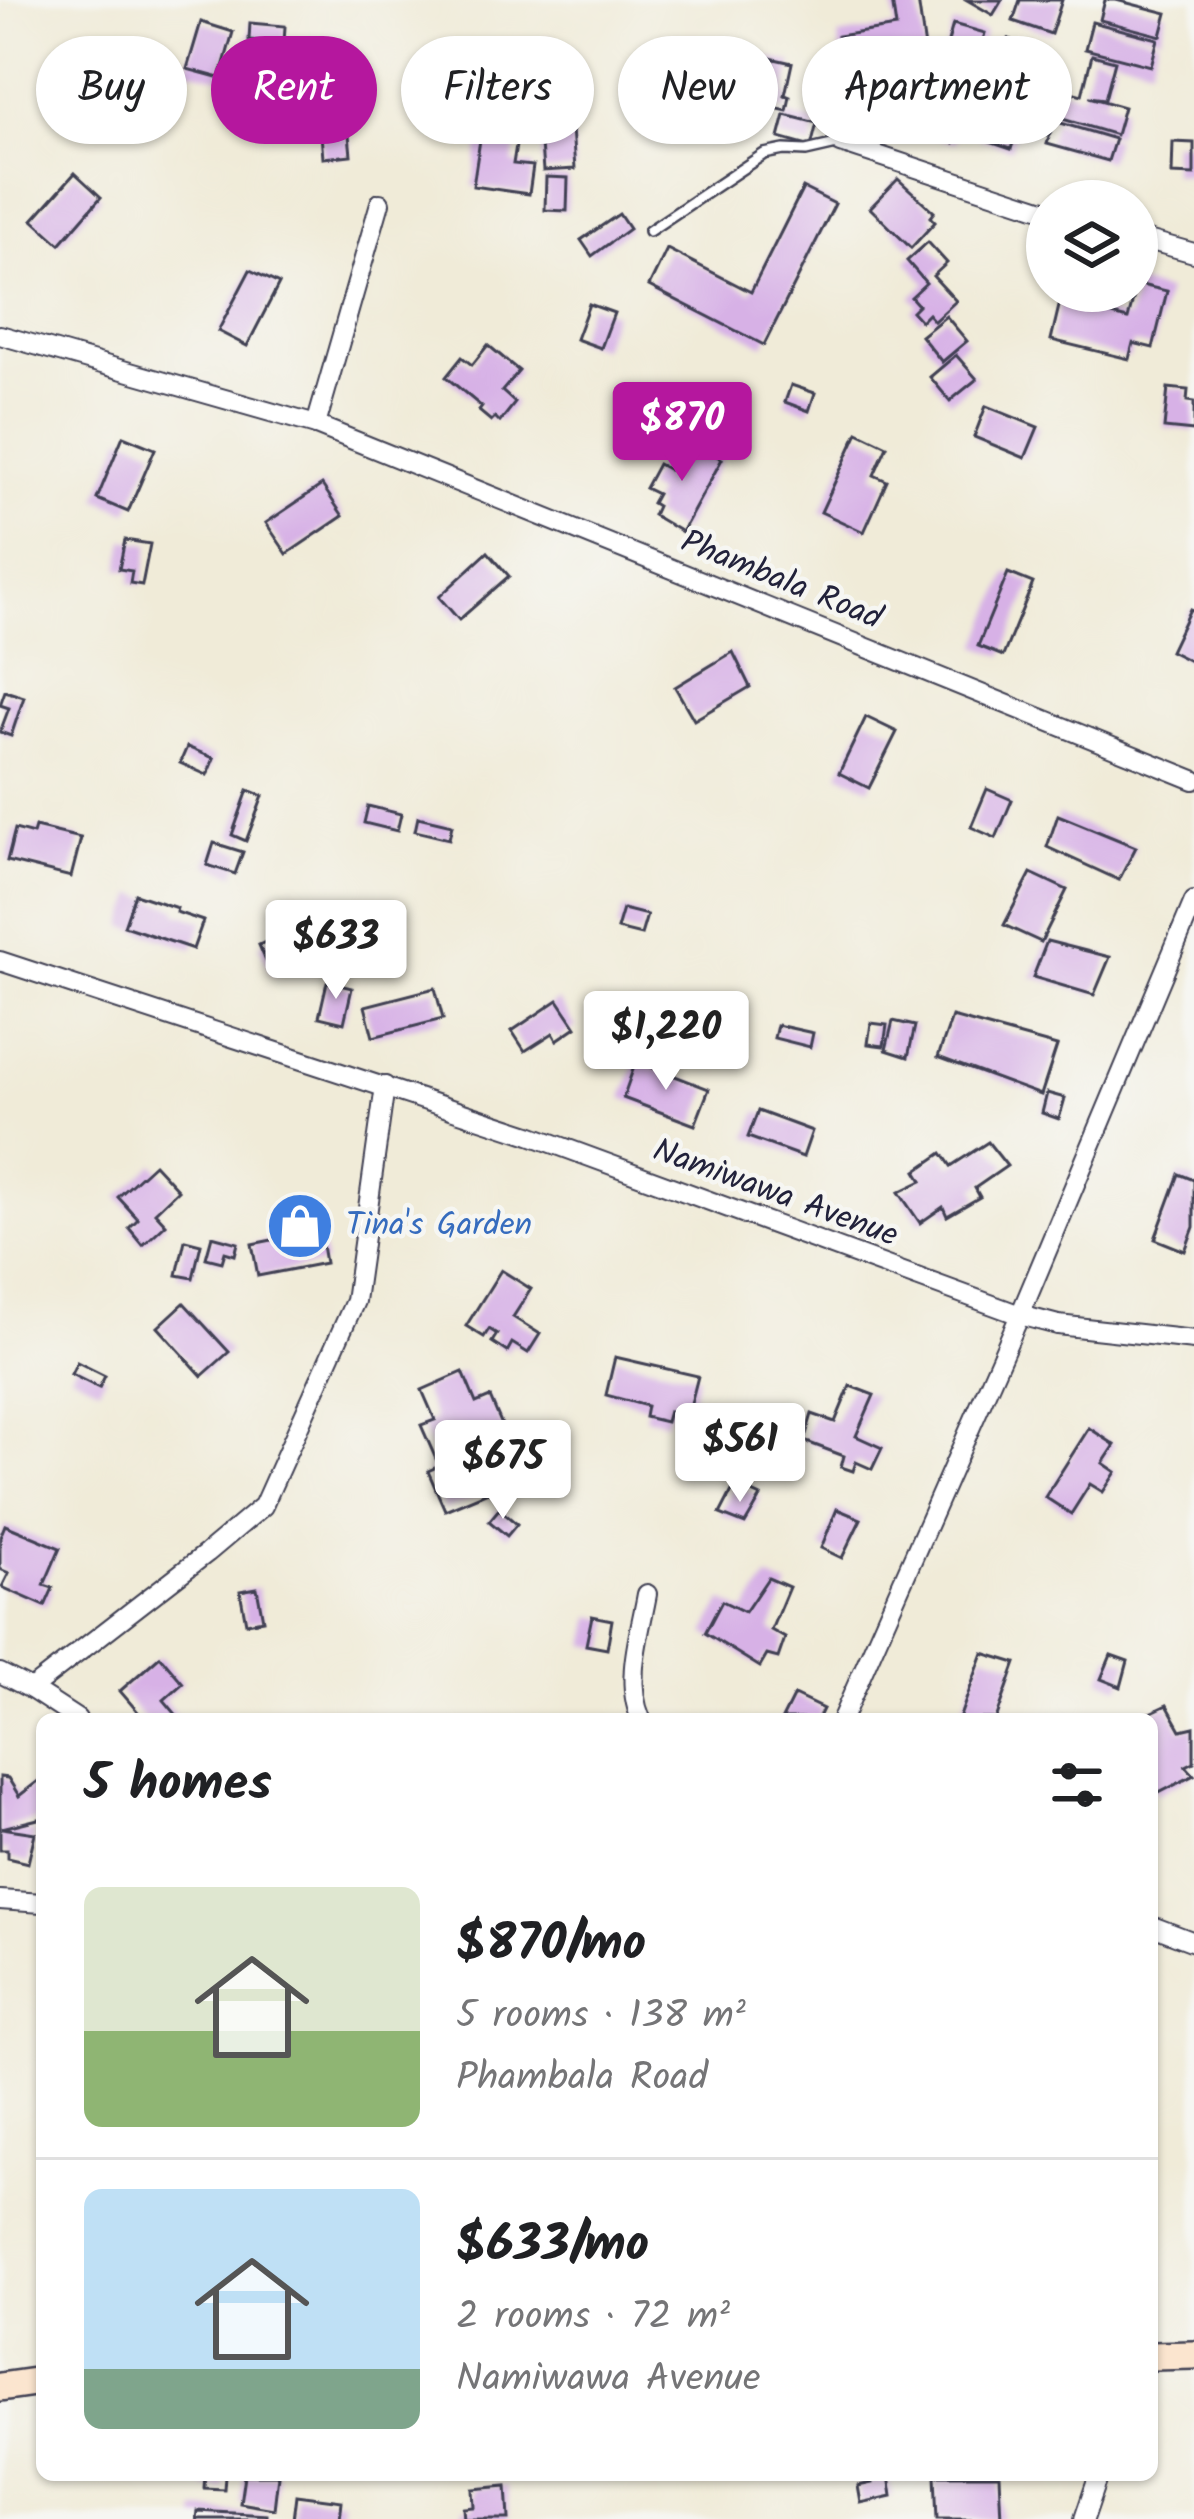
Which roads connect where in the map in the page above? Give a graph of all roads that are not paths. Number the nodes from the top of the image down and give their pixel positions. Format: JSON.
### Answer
{"nodes":[{"id":1,"x":837,"y":144,"type":"edge"},
{"id":2,"x":844,"y":144,"type":"edge"},
{"id":3,"x":380,"y":203,"type":"dead end"},
{"id":4,"x":1026,"y":204,"type":"edge"},
{"id":5,"x":649,"y":231,"type":"dead end"},
{"id":6,"x":1158,"y":243,"type":"edge"},
{"id":7,"x":1194,"y":253,"type":"edge"},
{"id":8,"x":0,"y":335,"type":"edge"},
{"id":9,"x":316,"y":425,"type":"junction"},
{"id":10,"x":1194,"y":780,"type":"edge"},
{"id":11,"x":1194,"y":902,"type":"edge"},
{"id":12,"x":0,"y":962,"type":"edge"},
{"id":13,"x":385,"y":1086,"type":"junction"},
{"id":14,"x":1020,"y":1316,"type":"junction"},
{"id":15,"x":1194,"y":1340,"type":"edge"},
{"id":16,"x":647,"y":1594,"type":"dead end"},
{"id":17,"x":0,"y":1673,"type":"edge"},
{"id":18,"x":31,"y":1689,"type":"junction"},
{"id":19,"x":68,"y":1713,"type":"edge"},
{"id":20,"x":638,"y":1713,"type":"edge"},
{"id":21,"x":845,"y":1713,"type":"edge"},
{"id":22,"x":0,"y":1900,"type":"edge"},
{"id":23,"x":36,"y":1903,"type":"edge"},
{"id":24,"x":1158,"y":1928,"type":"edge"},
{"id":25,"x":1194,"y":1942,"type":"edge"},
{"id":26,"x":1194,"y":2355,"type":"edge"},
{"id":27,"x":1158,"y":2356,"type":"edge"},
{"id":28,"x":36,"y":2382,"type":"edge"},
{"id":29,"x":0,"y":2386,"type":"edge"},
{"id":30,"x":1097,"y":2481,"type":"edge"},
{"id":31,"x":1084,"y":2519,"type":"edge"}],
"edges":[{"from":1,"to":5,"type":"lane"},
{"from":2,"to":4,"type":"street"},
{"from":3,"to":9,"type":"street"},
{"from":6,"to":7,"type":"street"},
{"from":8,"to":9,"type":"street","name":"Phambala Road"},
{"from":9,"to":10,"type":"street","name":"Phambala Road"},
{"from":11,"to":14,"type":"street"},
{"from":12,"to":13,"type":"street","name":"Namiwawa Avenue"},
{"from":13,"to":14,"type":"street","name":"Namiwawa Avenue"},
{"from":13,"to":18,"type":"street"},
{"from":14,"to":15,"type":"street","name":"Namiwawa Avenue"},
{"from":14,"to":21,"type":"street"},
{"from":16,"to":20,"type":"street"},
{"from":17,"to":18,"type":"street"},
{"from":18,"to":19,"type":"street"},
{"from":22,"to":23,"type":"street"},
{"from":24,"to":25,"type":"street"},
{"from":26,"to":27,"type":"street"},
{"from":28,"to":29,"type":"street"},
{"from":30,"to":31,"type":"street"}]}
